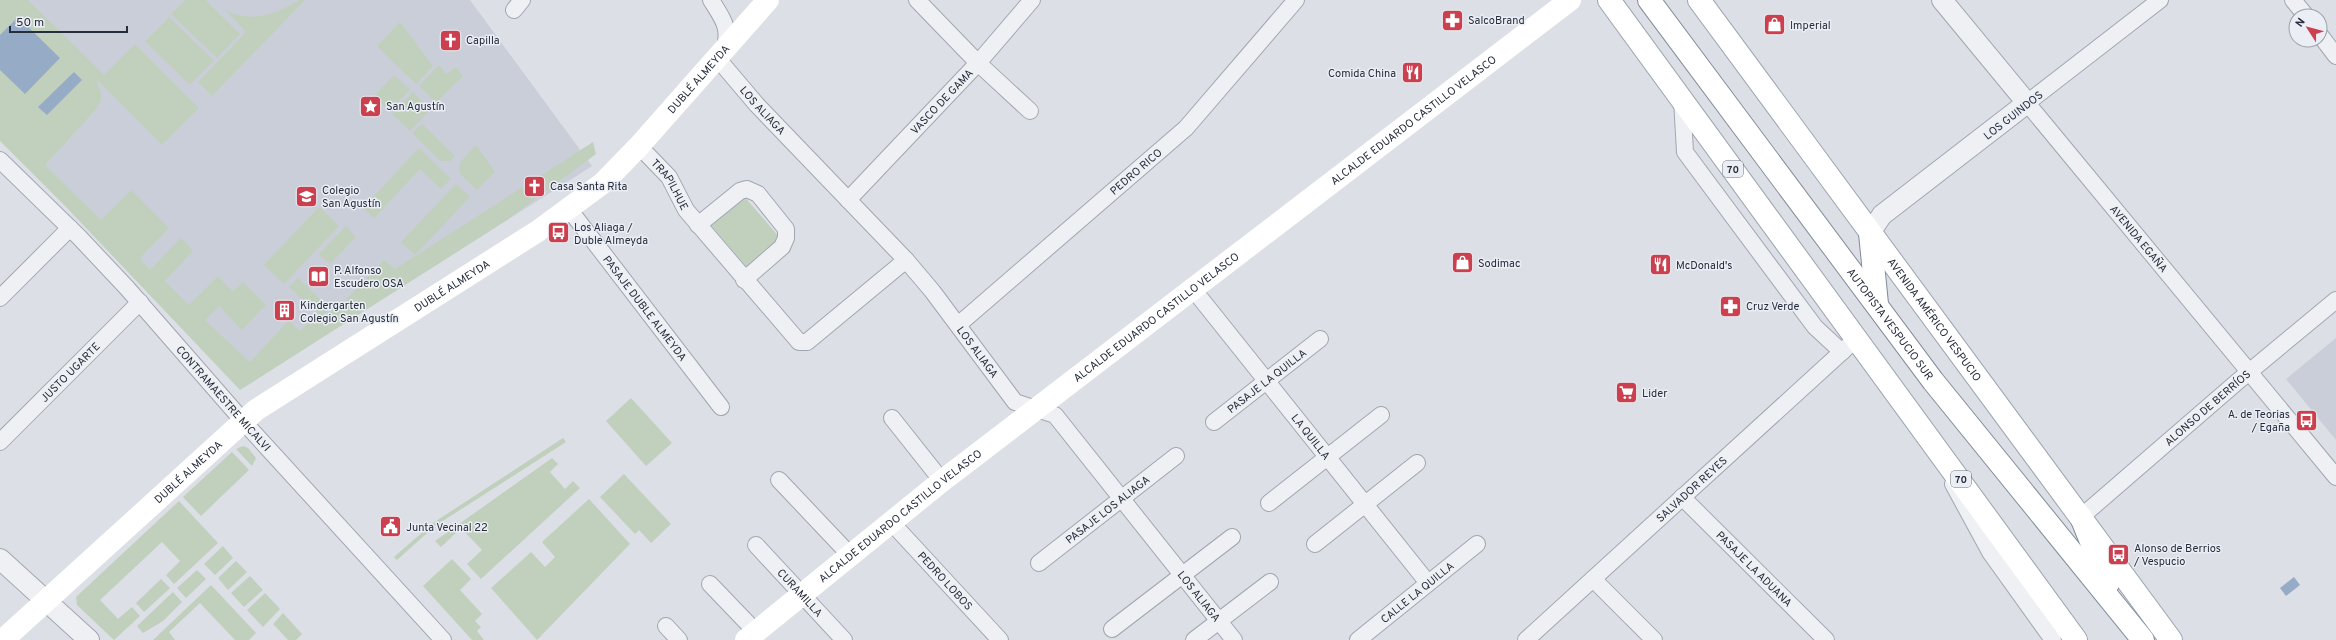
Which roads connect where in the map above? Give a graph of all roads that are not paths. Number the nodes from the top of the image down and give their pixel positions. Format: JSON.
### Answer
{"nodes":[{"id":1,"x":711,"y":0,"type":"edge"},
{"id":2,"x":768,"y":0,"type":"edge"},
{"id":3,"x":917,"y":0,"type":"edge"},
{"id":4,"x":1032,"y":0,"type":"edge"},
{"id":5,"x":1296,"y":0,"type":"edge"},
{"id":6,"x":1570,"y":0,"type":"edge"},
{"id":7,"x":1609,"y":0,"type":"edge"},
{"id":8,"x":1649,"y":0,"type":"edge"},
{"id":9,"x":1698,"y":0,"type":"edge"},
{"id":10,"x":1942,"y":0,"type":"edge"},
{"id":11,"x":2160,"y":0,"type":"edge"},
{"id":12,"x":2293,"y":0,"type":"edge"},
{"id":13,"x":2300,"y":8,"type":"edge"},
{"id":14,"x":2328,"y":46,"type":"edge"},
{"id":15,"x":721,"y":56,"type":"junction"},
{"id":16,"x":2336,"y":56,"type":"edge"},
{"id":17,"x":978,"y":63,"type":"junction"},
{"id":18,"x":2028,"y":103,"type":"junction"},
{"id":19,"x":1030,"y":111,"type":"dead end"},
{"id":20,"x":639,"y":146,"type":"junction"},
{"id":21,"x":0,"y":160,"type":"edge"},
{"id":22,"x":848,"y":200,"type":"junction"},
{"id":23,"x":569,"y":209,"type":"junction"},
{"id":24,"x":698,"y":225,"type":"junction"},
{"id":25,"x":70,"y":228,"type":"junction"},
{"id":26,"x":1870,"y":233,"type":"junction"},
{"id":27,"x":906,"y":260,"type":"junction"},
{"id":28,"x":744,"y":280,"type":"junction"},
{"id":29,"x":1193,"y":290,"type":"junction"},
{"id":30,"x":0,"y":298,"type":"edge"},
{"id":31,"x":2336,"y":300,"type":"edge"},
{"id":32,"x":140,"y":302,"type":"junction"},
{"id":33,"x":1878,"y":307,"type":"junction"},
{"id":34,"x":958,"y":325,"type":"junction"},
{"id":35,"x":1320,"y":339,"type":"dead end"},
{"id":36,"x":1849,"y":345,"type":"junction"},
{"id":37,"x":2248,"y":372,"type":"junction"},
{"id":38,"x":1266,"y":381,"type":"junction"},
{"id":39,"x":721,"y":407,"type":"dead end"},
{"id":40,"x":1036,"y":410,"type":"junction"},
{"id":41,"x":1381,"y":414,"type":"dead end"},
{"id":42,"x":892,"y":418,"type":"dead end"},
{"id":43,"x":243,"y":421,"type":"junction"},
{"id":44,"x":1214,"y":422,"type":"dead end"},
{"id":45,"x":1928,"y":435,"type":"junction"},
{"id":46,"x":0,"y":442,"type":"edge"},
{"id":47,"x":1176,"y":456,"type":"dead end"},
{"id":48,"x":1327,"y":457,"type":"junction"},
{"id":49,"x":1417,"y":463,"type":"dead end"},
{"id":50,"x":2336,"y":477,"type":"edge"},
{"id":51,"x":779,"y":480,"type":"dead end"},
{"id":52,"x":942,"y":481,"type":"junction"},
{"id":53,"x":1682,"y":497,"type":"junction"},
{"id":54,"x":1121,"y":499,"type":"junction"},
{"id":55,"x":1269,"y":503,"type":"dead end"},
{"id":56,"x":1365,"y":504,"type":"junction"},
{"id":57,"x":2081,"y":517,"type":"junction"},
{"id":58,"x":891,"y":522,"type":"junction"},
{"id":59,"x":1232,"y":537,"type":"dead end"},
{"id":60,"x":1315,"y":544,"type":"dead end"},
{"id":61,"x":1477,"y":544,"type":"dead end"},
{"id":62,"x":756,"y":545,"type":"dead end"},
{"id":63,"x":850,"y":555,"type":"junction"},
{"id":64,"x":0,"y":559,"type":"edge"},
{"id":65,"x":1039,"y":562,"type":"dead end"},
{"id":66,"x":1182,"y":575,"type":"junction"},
{"id":67,"x":1593,"y":579,"type":"junction"},
{"id":68,"x":1270,"y":582,"type":"dead end"},
{"id":69,"x":1428,"y":583,"type":"junction"},
{"id":70,"x":710,"y":584,"type":"dead end"},
{"id":71,"x":802,"y":595,"type":"junction"},
{"id":72,"x":45,"y":600,"type":"junction"},
{"id":73,"x":2117,"y":606,"type":"junction"},
{"id":74,"x":1219,"y":621,"type":"junction"},
{"id":75,"x":666,"y":626,"type":"dead end"},
{"id":76,"x":1112,"y":629,"type":"dead end"},
{"id":77,"x":751,"y":636,"type":"edge"},
{"id":78,"x":3,"y":640,"type":"edge"},
{"id":79,"x":89,"y":640,"type":"edge"},
{"id":80,"x":443,"y":640,"type":"edge"},
{"id":81,"x":679,"y":640,"type":"edge"},
{"id":82,"x":844,"y":640,"type":"edge"},
{"id":83,"x":1000,"y":640,"type":"edge"},
{"id":84,"x":1194,"y":640,"type":"edge"},
{"id":85,"x":1234,"y":640,"type":"edge"},
{"id":86,"x":1358,"y":640,"type":"edge"},
{"id":87,"x":1526,"y":640,"type":"edge"},
{"id":88,"x":1654,"y":640,"type":"edge"},
{"id":89,"x":1826,"y":640,"type":"edge"},
{"id":90,"x":2053,"y":640,"type":"edge"},
{"id":91,"x":2076,"y":640,"type":"edge"},
{"id":92,"x":2143,"y":640,"type":"edge"},
{"id":93,"x":2171,"y":640,"type":"edge"}],
"edges":[{"from":1,"to":15,"type":"street"},
{"from":2,"to":15,"type":"main road","name":"DUBLÉ ALMEYDA"},
{"from":3,"to":17,"type":"street"},
{"from":4,"to":17,"type":"street","name":"VASCO DE GAMA"},
{"from":5,"to":34,"type":"street","name":"PEDRO RICO"},
{"from":6,"to":29,"type":"main road","name":"ALCALDE EDUARDO CASTILLO VELASCO"},
{"from":7,"to":36,"type":"main road","number":"70"},
{"from":8,"to":33,"type":"main road","name":"AUTOPISTA VESPUCIO SUR"},
{"from":9,"to":26,"type":"main road","name":"AVENIDA AMÉRICO VESPUCIO"},
{"from":10,"to":18,"type":"street","name":"AVENIDA EGAÑA"},
{"from":11,"to":18,"type":"street","name":"LOS GUINDOS"},
{"from":12,"to":13,"type":"street"},
{"from":14,"to":16,"type":"street"},
{"from":15,"to":20,"type":"main road","name":"DUBLÉ ALMEYDA"},
{"from":15,"to":22,"type":"street","name":"LOS ALIAGA"},
{"from":17,"to":19,"type":"street"},
{"from":17,"to":22,"type":"street","name":"VASCO DE GAMA"},
{"from":18,"to":26,"type":"street","name":"LOS GUINDOS"},
{"from":18,"to":37,"type":"street","name":"AVENIDA EGAÑA"},
{"from":20,"to":23,"type":"main road","name":"DUBLÉ ALMEYDA"},
{"from":20,"to":24,"type":"street","name":"TRAPILHUE"},
{"from":21,"to":25,"type":"street","name":"CONTRAMAESTRE MICALVI"},
{"from":22,"to":27,"type":"street","name":"LOS ALIAGA"},
{"from":23,"to":39,"type":"street","name":"PASAJE DUBLE ALMEYDA"},
{"from":23,"to":43,"type":"main road","name":"DUBLÉ ALMEYDA"},
{"from":24,"to":28,"type":"street","name":"TRAPILHUE"},
{"from":24,"to":28,"type":"street"},
{"from":25,"to":30,"type":"street"},
{"from":25,"to":32,"type":"street","name":"CONTRAMAESTRE MICALVI"},
{"from":26,"to":33,"type":"main road"},
{"from":26,"to":57,"type":"main road","name":"AVENIDA AMÉRICO VESPUCIO"},
{"from":27,"to":28,"type":"street","name":"TRAPILHUE"},
{"from":27,"to":34,"type":"street","name":"LOS ALIAGA"},
{"from":29,"to":38,"type":"street","name":"LA QUILLA"},
{"from":29,"to":40,"type":"main road","name":"ALCALDE EDUARDO CASTILLO VELASCO"},
{"from":31,"to":37,"type":"street","name":"ALONSO DE BERRÍOS"},
{"from":32,"to":43,"type":"street","name":"CONTRAMAESTRE MICALVI"},
{"from":32,"to":46,"type":"street","name":"JUSTO UGARTE"},
{"from":33,"to":73,"type":"main road","name":"AUTOPISTA VESPUCIO SUR"},
{"from":34,"to":40,"type":"street","name":"LOS ALIAGA"},
{"from":35,"to":38,"type":"street","name":"PASAJE LA QUILLA"},
{"from":36,"to":45,"type":"main road","number":"70"},
{"from":36,"to":53,"type":"street","name":"SALVADOR REYES"},
{"from":37,"to":50,"type":"street","name":"AVENIDA EGAÑA"},
{"from":37,"to":57,"type":"street","name":"ALONSO DE BERRÍOS"},
{"from":38,"to":44,"type":"street","name":"PASAJE LA QUILLA"},
{"from":38,"to":48,"type":"street","name":"LA QUILLA"},
{"from":40,"to":52,"type":"main road","name":"ALCALDE EDUARDO CASTILLO VELASCO"},
{"from":40,"to":54,"type":"street","name":"LOS ALIAGA"},
{"from":41,"to":48,"type":"street"},
{"from":42,"to":52,"type":"street"},
{"from":43,"to":72,"type":"main road","name":"DUBLÉ ALMEYDA"},
{"from":43,"to":80,"type":"street","name":"CONTRAMAESTRE MICALVI"},
{"from":45,"to":90,"type":"street"},
{"from":45,"to":91,"type":"main road","number":"70"},
{"from":47,"to":54,"type":"street","name":"PASAJE LOS ALIAGA"},
{"from":48,"to":55,"type":"street"},
{"from":48,"to":56,"type":"street","name":"LA QUILLA"},
{"from":49,"to":56,"type":"street"},
{"from":51,"to":63,"type":"street"},
{"from":52,"to":58,"type":"main road","name":"ALCALDE EDUARDO CASTILLO VELASCO"},
{"from":53,"to":67,"type":"street","name":"SALVADOR REYES"},
{"from":53,"to":89,"type":"street","name":"PASAJE LA ADUANA"},
{"from":54,"to":65,"type":"street","name":"PASAJE LOS ALIAGA"},
{"from":54,"to":66,"type":"street","name":"LOS ALIAGA"},
{"from":56,"to":60,"type":"street"},
{"from":56,"to":69,"type":"street","name":"LA QUILLA"},
{"from":57,"to":73,"type":"main road"},
{"from":57,"to":93,"type":"main road","name":"AVENIDA AMÉRICO VESPUCIO"},
{"from":58,"to":63,"type":"main road","name":"ALCALDE EDUARDO CASTILLO VELASCO"},
{"from":58,"to":83,"type":"street","name":"PEDRO LOBOS"},
{"from":59,"to":66,"type":"street"},
{"from":61,"to":69,"type":"street","name":"CALLE LA QUILLA"},
{"from":62,"to":71,"type":"street","name":"CURAMILLA"},
{"from":63,"to":71,"type":"main road","name":"ALCALDE EDUARDO CASTILLO VELASCO"},
{"from":64,"to":72,"type":"street"},
{"from":66,"to":74,"type":"street","name":"LOS ALIAGA"},
{"from":66,"to":76,"type":"street"},
{"from":67,"to":87,"type":"street","name":"SALVADOR REYES"},
{"from":67,"to":88,"type":"street"},
{"from":68,"to":74,"type":"street"},
{"from":69,"to":86,"type":"street","name":"CALLE LA QUILLA"},
{"from":70,"to":77,"type":"street"},
{"from":71,"to":77,"type":"main road","name":"ALCALDE EDUARDO CASTILLO VELASCO"},
{"from":71,"to":82,"type":"street","name":"CURAMILLA"},
{"from":72,"to":78,"type":"main road","name":"DUBLÉ ALMEYDA"},
{"from":72,"to":79,"type":"street"},
{"from":73,"to":92,"type":"main road","name":"AUTOPISTA VESPUCIO SUR"},
{"from":74,"to":84,"type":"street"},
{"from":74,"to":85,"type":"street","name":"LOS ALIAGA"},
{"from":75,"to":81,"type":"street"}]}
